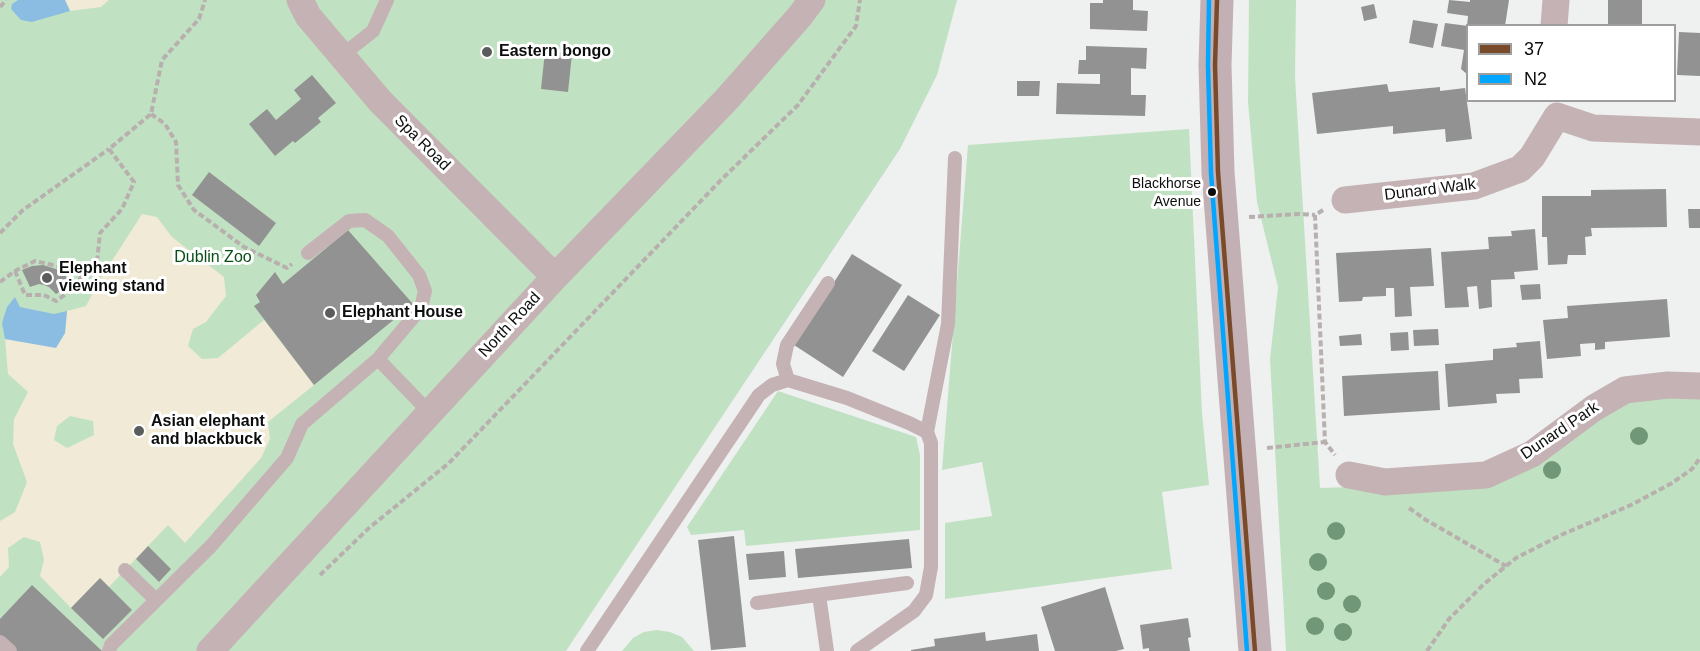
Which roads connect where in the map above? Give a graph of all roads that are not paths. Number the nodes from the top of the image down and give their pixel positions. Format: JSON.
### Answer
{"nodes":[{"id":1,"x":300,"y":0,"type":"edge"},
{"id":2,"x":387,"y":0,"type":"edge"},
{"id":3,"x":812,"y":0,"type":"edge"},
{"id":4,"x":1217,"y":0,"type":"edge"},
{"id":5,"x":1556,"y":0,"type":"edge"},
{"id":6,"x":1554,"y":24,"type":"edge"},
{"id":7,"x":341,"y":56,"type":"junction"},
{"id":8,"x":1556,"y":108,"type":"edge"},
{"id":9,"x":1700,"y":132,"type":"edge"},
{"id":10,"x":955,"y":158,"type":"dead end"},
{"id":11,"x":1345,"y":200,"type":"road end"},
{"id":12,"x":308,"y":253,"type":"road end"},
{"id":13,"x":555,"y":277,"type":"junction"},
{"id":14,"x":828,"y":284,"type":"dead end"},
{"id":15,"x":378,"y":359,"type":"junction"},
{"id":16,"x":788,"y":380,"type":"junction"},
{"id":17,"x":1700,"y":386,"type":"edge"},
{"id":18,"x":430,"y":412,"type":"junction"},
{"id":19,"x":927,"y":432,"type":"junction"},
{"id":20,"x":1349,"y":475,"type":"road end"},
{"id":21,"x":124,"y":570,"type":"dead end"},
{"id":22,"x":907,"y":583,"type":"dead end"},
{"id":23,"x":819,"y":595,"type":"junction"},
{"id":24,"x":156,"y":600,"type":"junction"},
{"id":25,"x":757,"y":603,"type":"dead end"},
{"id":26,"x":0,"y":642,"type":"edge"},
{"id":27,"x":10,"y":651,"type":"edge"},
{"id":28,"x":110,"y":651,"type":"edge"},
{"id":29,"x":210,"y":651,"type":"edge"},
{"id":30,"x":587,"y":651,"type":"edge"},
{"id":31,"x":823,"y":651,"type":"edge"},
{"id":32,"x":858,"y":651,"type":"edge"},
{"id":33,"x":1255,"y":651,"type":"edge"}],
"edges":[{"from":1,"to":7,"type":"street","name":"Spa Road"},
{"from":2,"to":7,"type":"lane"},
{"from":3,"to":13,"type":"street","name":"North Road"},
{"from":4,"to":33,"type":"main road"},
{"from":5,"to":6,"type":"street"},
{"from":7,"to":13,"type":"street","name":"Spa Road"},
{"from":8,"to":9,"type":"street","name":"Dunard Walk"},
{"from":8,"to":11,"type":"street","name":"Dunard Walk"},
{"from":10,"to":19,"type":"lane"},
{"from":12,"to":15,"type":"lane"},
{"from":13,"to":18,"type":"street","name":"North Road"},
{"from":14,"to":16,"type":"lane"},
{"from":15,"to":18,"type":"lane"},
{"from":15,"to":24,"type":"lane"},
{"from":16,"to":19,"type":"lane"},
{"from":16,"to":30,"type":"lane"},
{"from":17,"to":20,"type":"street","name":"Dunard Park"},
{"from":18,"to":29,"type":"street","name":"North Road"},
{"from":19,"to":32,"type":"lane"},
{"from":21,"to":24,"type":"lane"},
{"from":22,"to":23,"type":"lane"},
{"from":23,"to":25,"type":"lane"},
{"from":23,"to":31,"type":"lane"},
{"from":24,"to":28,"type":"lane"},
{"from":26,"to":27,"type":"lane"}]}
